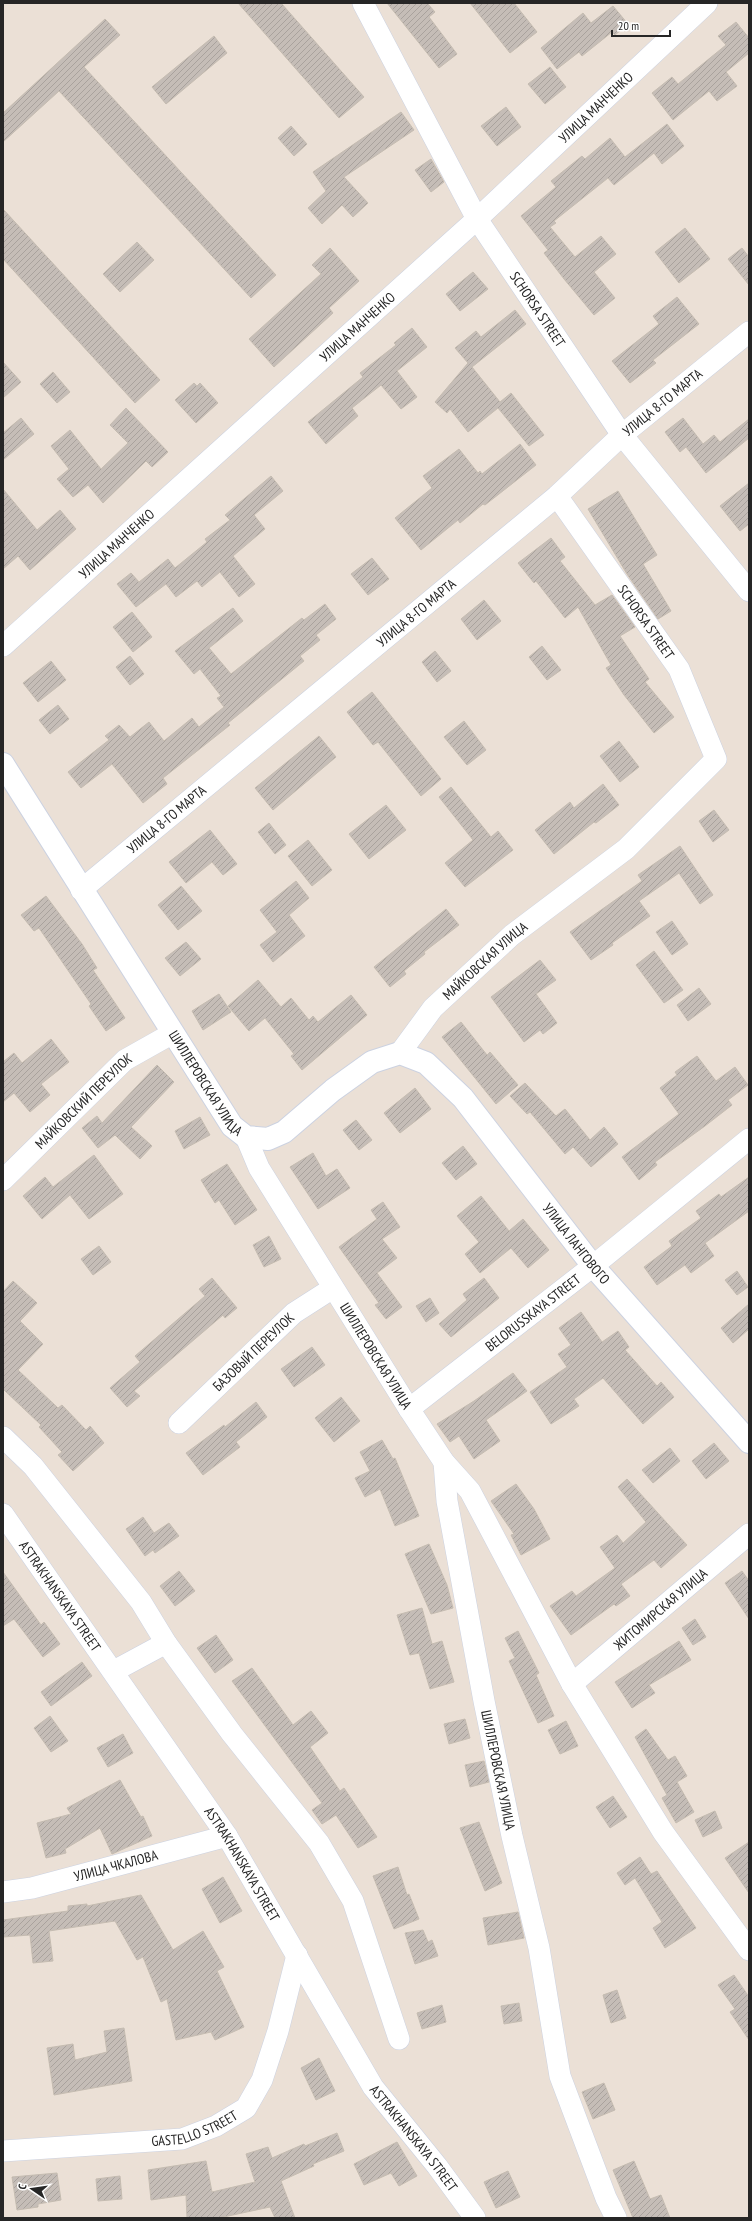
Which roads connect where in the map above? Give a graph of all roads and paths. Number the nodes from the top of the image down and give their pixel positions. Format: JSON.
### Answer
{"nodes":[{"id":1,"x":363,"y":3,"type":"edge"},
{"id":2,"x":707,"y":3,"type":"edge"},
{"id":3,"x":477,"y":219,"type":"junction"},
{"id":4,"x":749,"y":332,"type":"edge"},
{"id":5,"x":622,"y":435,"type":"junction"},
{"id":6,"x":557,"y":496,"type":"junction"},
{"id":7,"x":749,"y":591,"type":"edge"},
{"id":8,"x":3,"y":646,"type":"edge"},
{"id":9,"x":716,"y":759,"type":"joint"},
{"id":10,"x":5,"y":772,"type":"edge"},
{"id":11,"x":81,"y":890,"type":"junction"},
{"id":12,"x":173,"y":1033,"type":"junction"},
{"id":13,"x":400,"y":1053,"type":"junction"},
{"id":14,"x":246,"y":1138,"type":"junction"},
{"id":15,"x":749,"y":1139,"type":"edge"},
{"id":16,"x":3,"y":1180,"type":"edge"},
{"id":17,"x":593,"y":1266,"type":"junction"},
{"id":18,"x":333,"y":1288,"type":"junction"},
{"id":19,"x":408,"y":1409,"type":"junction"},
{"id":20,"x":179,"y":1423,"type":"dead end"},
{"id":21,"x":3,"y":1436,"type":"edge"},
{"id":22,"x":749,"y":1442,"type":"edge"},
{"id":23,"x":444,"y":1462,"type":"junction"},
{"id":24,"x":3,"y":1514,"type":"edge"},
{"id":25,"x":749,"y":1534,"type":"edge"},
{"id":26,"x":166,"y":1643,"type":"junction"},
{"id":27,"x":114,"y":1671,"type":"junction"},
{"id":28,"x":572,"y":1684,"type":"junction"},
{"id":29,"x":227,"y":1836,"type":"junction"},
{"id":30,"x":3,"y":1892,"type":"edge"},
{"id":31,"x":746,"y":1937,"type":"edge"},
{"id":32,"x":297,"y":1956,"type":"junction"},
{"id":33,"x":399,"y":2039,"type":"dead end"},
{"id":34,"x":3,"y":2151,"type":"edge"},
{"id":35,"x":606,"y":2198,"type":"junction"},
{"id":36,"x":475,"y":2218,"type":"edge"},
{"id":37,"x":610,"y":2218,"type":"edge"},
{"id":38,"x":616,"y":2218,"type":"edge"}],
"edges":[{"from":1,"to":3,"type":"street","name":"SCHORSA STREET"},
{"from":2,"to":3,"type":"street","name":"УЛИЦА МАНЧЕНКО"},
{"from":3,"to":5,"type":"street","name":"SCHORSA STREET"},
{"from":3,"to":8,"type":"street","name":"УЛИЦА МАНЧЕНКО"},
{"from":4,"to":5,"type":"street","name":"УЛИЦА 8-ГО МАРТА"},
{"from":5,"to":6,"type":"street","name":"УЛИЦА 8-ГО МАРТА"},
{"from":5,"to":7,"type":"street","name":"SCHORSA STREET"},
{"from":6,"to":9,"type":"street","name":"SCHORSA STREET"},
{"from":6,"to":11,"type":"street","name":"УЛИЦА 8-ГО МАРТА"},
{"from":9,"to":13,"type":"street","name":"МАЙКОВСКАЯ УЛИЦА"},
{"from":10,"to":11,"type":"street","name":"ШИЛЛЕРОВСКАЯ УЛИЦА"},
{"from":11,"to":12,"type":"street","name":"ШИЛЛЕРОВСКАЯ УЛИЦА"},
{"from":12,"to":14,"type":"street","name":"ШИЛЛЕРОВСКАЯ УЛИЦА"},
{"from":12,"to":16,"type":"street","name":"МАЙКОВСКИЙ ПЕРЕУЛОК"},
{"from":13,"to":14,"type":"street"},
{"from":13,"to":17,"type":"street","name":"УЛИЦА ЛАНГОВОГО"},
{"from":14,"to":18,"type":"street","name":"ШИЛЛЕРОВСКАЯ УЛИЦА"},
{"from":15,"to":17,"type":"street","name":"BELORUSSKAYA STREET"},
{"from":17,"to":19,"type":"street","name":"BELORUSSKAYA STREET"},
{"from":17,"to":22,"type":"street","name":"УЛИЦА ЛАНГОВОГО"},
{"from":18,"to":19,"type":"street","name":"ШИЛЛЕРОВСКАЯ УЛИЦА"},
{"from":18,"to":20,"type":"street","name":"БАЗОВЫЙ ПЕРЕУЛОК"},
{"from":19,"to":23,"type":"street","name":"ШИЛЛЕРОВСКАЯ УЛИЦА"},
{"from":21,"to":26,"type":"street"},
{"from":23,"to":28,"type":"street","name":"ШИЛЛЕРОВСКАЯ УЛИЦА"},
{"from":23,"to":35,"type":"street","name":"ШИЛЛЕРОВСКАЯ УЛИЦА"},
{"from":24,"to":27,"type":"street","name":"ASTRAKHANSKAYA STREET"},
{"from":25,"to":28,"type":"street","name":"ЖИТОМИРСКАЯ УЛИЦА"},
{"from":26,"to":27,"type":"street"},
{"from":26,"to":33,"type":"street"},
{"from":27,"to":29,"type":"street","name":"ASTRAKHANSKAYA STREET"},
{"from":28,"to":31,"type":"street","name":"ШИЛЛЕРОВСКАЯ УЛИЦА"},
{"from":29,"to":30,"type":"street","name":"УЛИЦА ЧКАЛОВА"},
{"from":29,"to":32,"type":"street","name":"ASTRAKHANSKAYA STREET"},
{"from":32,"to":34,"type":"street","name":"GASTELLO STREET"},
{"from":32,"to":36,"type":"street","name":"ASTRAKHANSKAYA STREET"},
{"from":35,"to":37,"type":"street"},
{"from":35,"to":38,"type":"street"}]}
